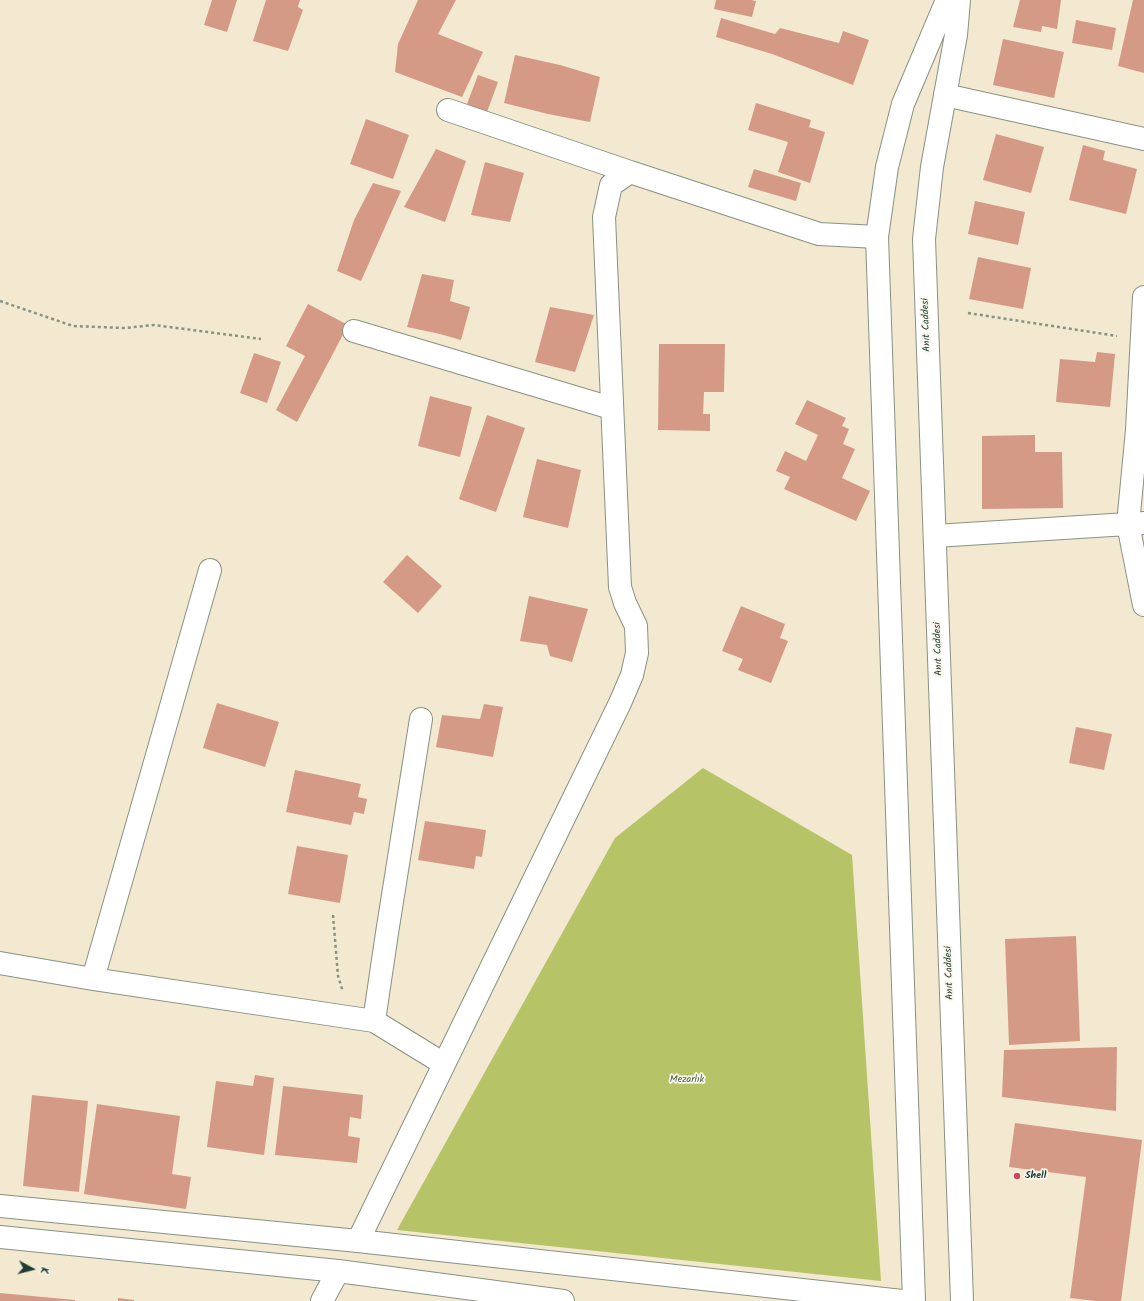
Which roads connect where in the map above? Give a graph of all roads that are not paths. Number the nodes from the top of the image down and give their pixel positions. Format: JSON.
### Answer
{"nodes":[{"id":1,"x":947,"y":0,"type":"edge"},
{"id":2,"x":959,"y":0,"type":"edge"},
{"id":3,"x":945,"y":94,"type":"junction"},
{"id":4,"x":448,"y":110,"type":"dead end"},
{"id":5,"x":1144,"y":139,"type":"edge"},
{"id":6,"x":630,"y":172,"type":"junction"},
{"id":7,"x":877,"y":237,"type":"junction"},
{"id":8,"x":1144,"y":297,"type":"edge"},
{"id":9,"x":354,"y":331,"type":"dead end"},
{"id":10,"x":611,"y":408,"type":"junction"},
{"id":11,"x":1136,"y":523,"type":"edge"},
{"id":12,"x":935,"y":536,"type":"junction"},
{"id":13,"x":210,"y":570,"type":"dead end"},
{"id":14,"x":1144,"y":605,"type":"edge"},
{"id":15,"x":421,"y":719,"type":"dead end"},
{"id":16,"x":0,"y":963,"type":"edge"},
{"id":17,"x":93,"y":979,"type":"junction"},
{"id":18,"x":374,"y":1021,"type":"junction"},
{"id":19,"x":444,"y":1064,"type":"junction"},
{"id":20,"x":0,"y":1206,"type":"edge"},
{"id":21,"x":0,"y":1237,"type":"edge"},
{"id":22,"x":358,"y":1241,"type":"junction"},
{"id":23,"x":338,"y":1271,"type":"junction"},
{"id":24,"x":322,"y":1301,"type":"edge"},
{"id":25,"x":563,"y":1301,"type":"edge"},
{"id":26,"x":902,"y":1301,"type":"edge"},
{"id":27,"x":914,"y":1301,"type":"edge"},
{"id":28,"x":962,"y":1301,"type":"edge"}],
"edges":[{"from":1,"to":7,"type":"main road"},
{"from":2,"to":3,"type":"main road","name":"Anıt Caddesi"},
{"from":3,"to":5,"type":"main road"},
{"from":3,"to":12,"type":"main road","name":"Anıt Caddesi"},
{"from":4,"to":6,"type":"main road"},
{"from":6,"to":7,"type":"main road"},
{"from":6,"to":10,"type":"main road"},
{"from":7,"to":27,"type":"main road"},
{"from":8,"to":11,"type":"main road"},
{"from":9,"to":10,"type":"main road"},
{"from":10,"to":19,"type":"main road"},
{"from":11,"to":12,"type":"main road"},
{"from":11,"to":14,"type":"main road"},
{"from":12,"to":28,"type":"main road","name":"Anıt Caddesi"},
{"from":13,"to":17,"type":"main road"},
{"from":15,"to":18,"type":"main road"},
{"from":16,"to":17,"type":"main road"},
{"from":17,"to":18,"type":"main road"},
{"from":18,"to":19,"type":"main road"},
{"from":19,"to":22,"type":"main road"},
{"from":20,"to":22,"type":"main road"},
{"from":21,"to":23,"type":"main road"},
{"from":22,"to":26,"type":"main road"},
{"from":23,"to":24,"type":"main road"},
{"from":23,"to":25,"type":"main road"}]}
